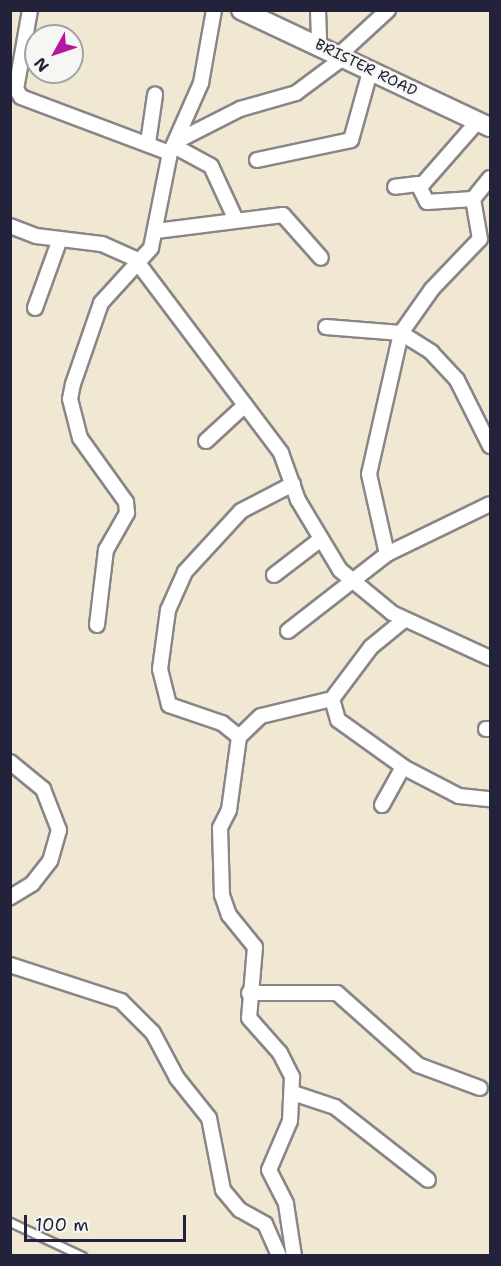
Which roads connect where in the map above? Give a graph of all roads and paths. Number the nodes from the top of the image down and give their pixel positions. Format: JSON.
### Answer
{"nodes":[{"id":1,"x":30,"y":10,"type":"edge"},
{"id":2,"x":214,"y":10,"type":"edge"},
{"id":3,"x":241,"y":10,"type":"edge"},
{"id":4,"x":318,"y":10,"type":"edge"},
{"id":5,"x":388,"y":10,"type":"edge"},
{"id":6,"x":320,"y":45,"type":"junction"},
{"id":7,"x":341,"y":57,"type":"junction"},
{"id":8,"x":370,"y":72,"type":"junction"},
{"id":9,"x":155,"y":95,"type":"dead end"},
{"id":10,"x":484,"y":124,"type":"edge"},
{"id":11,"x":148,"y":143,"type":"junction"},
{"id":12,"x":174,"y":147,"type":"junction"},
{"id":13,"x":257,"y":160,"type":"dead end"},
{"id":14,"x":490,"y":178,"type":"edge"},
{"id":15,"x":421,"y":186,"type":"junction"},
{"id":16,"x":395,"y":187,"type":"dead end"},
{"id":17,"x":473,"y":199,"type":"junction"},
{"id":18,"x":236,"y":220,"type":"junction"},
{"id":19,"x":10,"y":226,"type":"edge"},
{"id":20,"x":156,"y":231,"type":"junction"},
{"id":21,"x":60,"y":239,"type":"junction"},
{"id":22,"x":321,"y":258,"type":"dead end"},
{"id":23,"x":141,"y":264,"type":"junction"},
{"id":24,"x":35,"y":308,"type":"dead end"},
{"id":25,"x":326,"y":327,"type":"dead end"},
{"id":26,"x":401,"y":333,"type":"junction"},
{"id":27,"x":245,"y":405,"type":"junction"},
{"id":28,"x":206,"y":441,"type":"dead end"},
{"id":29,"x":490,"y":446,"type":"edge"},
{"id":30,"x":293,"y":484,"type":"junction"},
{"id":31,"x":490,"y":504,"type":"edge"},
{"id":32,"x":321,"y":539,"type":"junction"},
{"id":33,"x":387,"y":554,"type":"junction"},
{"id":34,"x":274,"y":575,"type":"dead end"},
{"id":35,"x":349,"y":579,"type":"junction"},
{"id":36,"x":405,"y":620,"type":"junction"},
{"id":37,"x":98,"y":626,"type":"dead end"},
{"id":38,"x":288,"y":631,"type":"dead end"},
{"id":39,"x":490,"y":658,"type":"edge"},
{"id":40,"x":332,"y":699,"type":"junction"},
{"id":41,"x":239,"y":737,"type":"junction"},
{"id":42,"x":10,"y":762,"type":"edge"},
{"id":43,"x":405,"y":768,"type":"junction"},
{"id":44,"x":490,"y":799,"type":"edge"},
{"id":45,"x":382,"y":805,"type":"dead end"},
{"id":46,"x":10,"y":897,"type":"edge"},
{"id":47,"x":10,"y":965,"type":"edge"},
{"id":48,"x":249,"y":993,"type":"junction"},
{"id":49,"x":480,"y":1088,"type":"dead end"},
{"id":50,"x":293,"y":1093,"type":"junction"},
{"id":51,"x":428,"y":1180,"type":"dead end"},
{"id":52,"x":10,"y":1222,"type":"edge"},
{"id":53,"x":82,"y":1256,"type":"edge"},
{"id":54,"x":279,"y":1256,"type":"edge"},
{"id":55,"x":294,"y":1256,"type":"edge"}],
"edges":[{"from":1,"to":11,"type":"street"},
{"from":2,"to":12,"type":"street"},
{"from":3,"to":6,"type":"street","name":"BRISTER ROAD"},
{"from":4,"to":6,"type":"street"},
{"from":5,"to":7,"type":"street"},
{"from":6,"to":7,"type":"street","name":"BRISTER ROAD"},
{"from":7,"to":8,"type":"street","name":"BRISTER ROAD"},
{"from":7,"to":12,"type":"street"},
{"from":8,"to":10,"type":"street","name":"BRISTER ROAD"},
{"from":8,"to":13,"type":"street"},
{"from":9,"to":11,"type":"street"},
{"from":10,"to":15,"type":"street"},
{"from":11,"to":12,"type":"street"},
{"from":12,"to":18,"type":"street"},
{"from":12,"to":20,"type":"street"},
{"from":14,"to":17,"type":"street"},
{"from":15,"to":16,"type":"street"},
{"from":15,"to":17,"type":"street"},
{"from":17,"to":26,"type":"street"},
{"from":18,"to":20,"type":"street"},
{"from":18,"to":22,"type":"street"},
{"from":19,"to":21,"type":"street"},
{"from":20,"to":23,"type":"street"},
{"from":21,"to":23,"type":"street"},
{"from":21,"to":24,"type":"street"},
{"from":23,"to":27,"type":"street"},
{"from":23,"to":37,"type":"street"},
{"from":25,"to":26,"type":"street"},
{"from":26,"to":29,"type":"street"},
{"from":26,"to":33,"type":"street"},
{"from":27,"to":28,"type":"street"},
{"from":27,"to":30,"type":"street"},
{"from":30,"to":32,"type":"street"},
{"from":30,"to":41,"type":"street"},
{"from":31,"to":33,"type":"street"},
{"from":32,"to":34,"type":"street"},
{"from":32,"to":35,"type":"street"},
{"from":33,"to":35,"type":"street"},
{"from":35,"to":36,"type":"street"},
{"from":35,"to":38,"type":"street"},
{"from":36,"to":39,"type":"street"},
{"from":36,"to":40,"type":"street"},
{"from":40,"to":41,"type":"street"},
{"from":40,"to":43,"type":"street"},
{"from":41,"to":48,"type":"street"},
{"from":42,"to":46,"type":"street"},
{"from":43,"to":44,"type":"street"},
{"from":43,"to":45,"type":"street"},
{"from":47,"to":54,"type":"street"},
{"from":48,"to":49,"type":"street"},
{"from":48,"to":50,"type":"street"},
{"from":50,"to":51,"type":"street"},
{"from":50,"to":55,"type":"street"},
{"from":52,"to":53,"type":"lane"}]}
